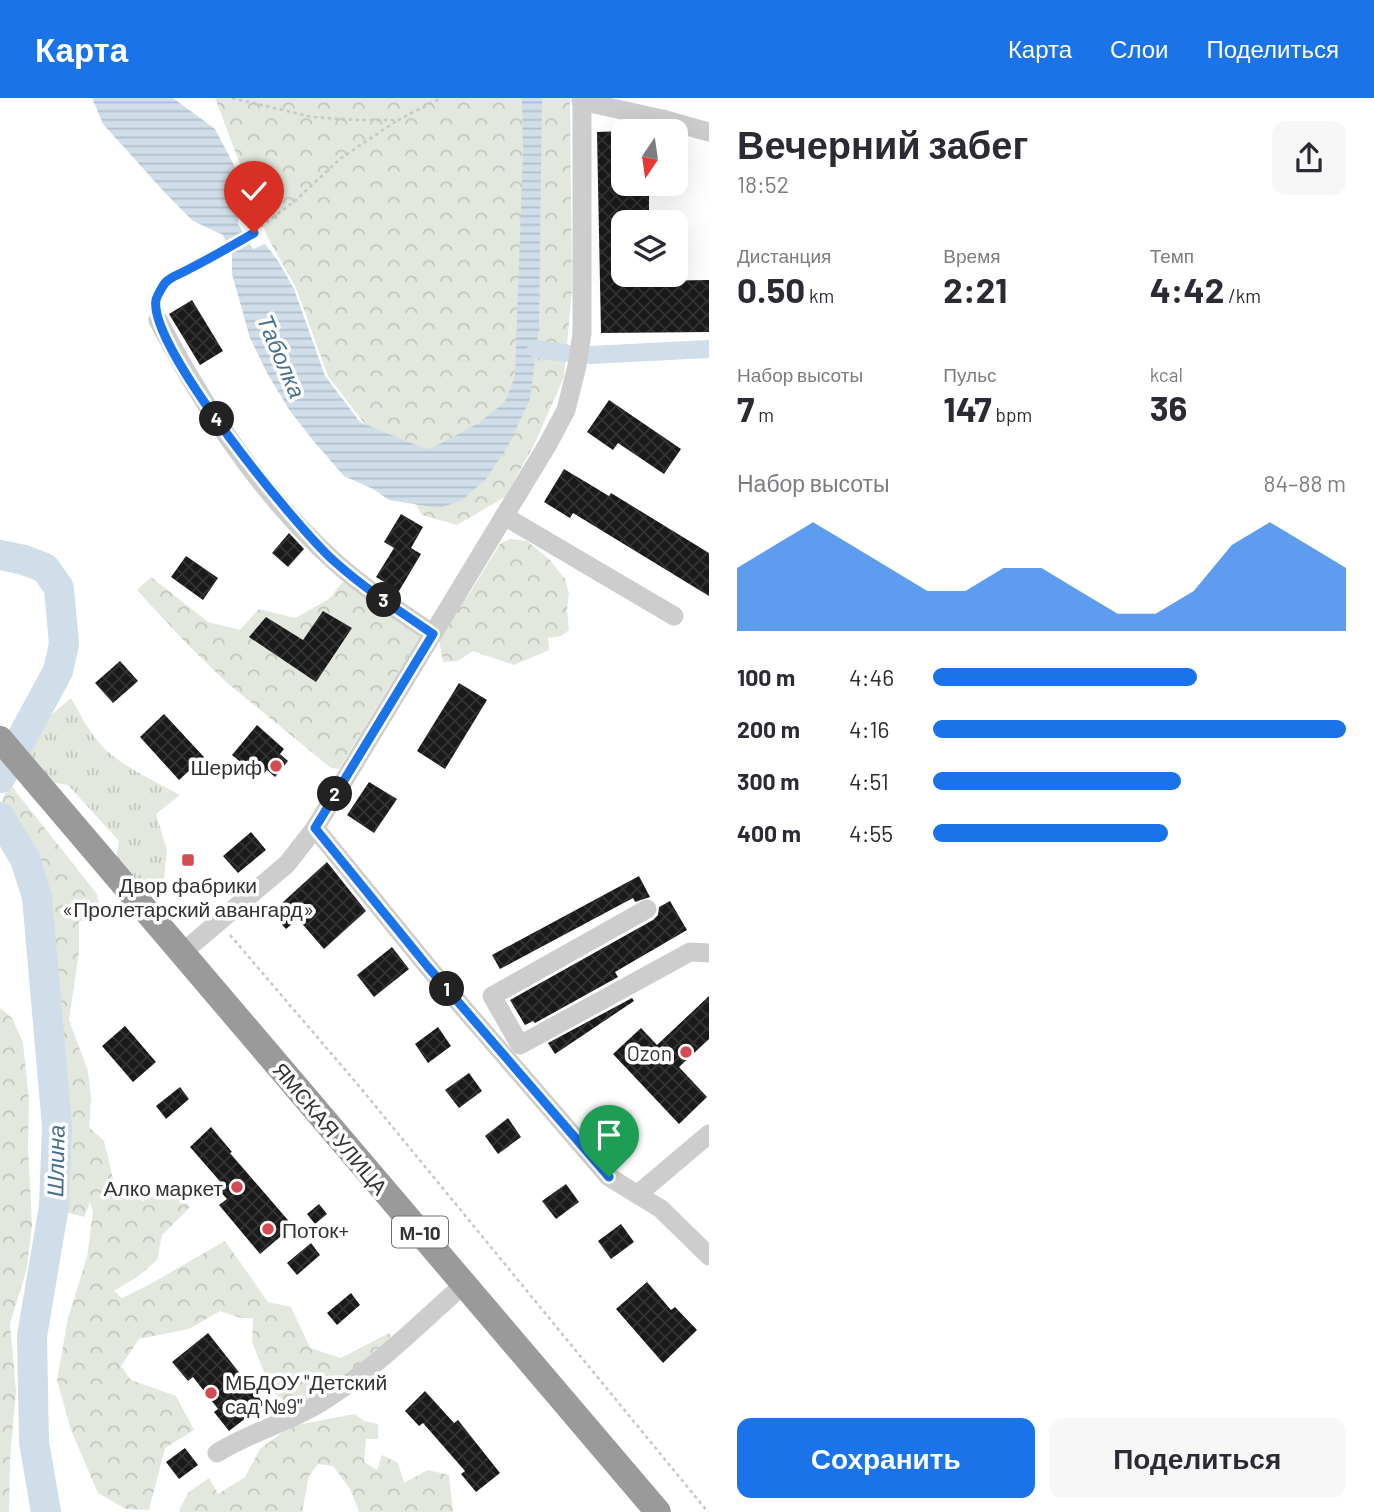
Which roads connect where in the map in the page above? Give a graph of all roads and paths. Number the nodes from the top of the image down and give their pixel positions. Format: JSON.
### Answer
{"nodes":[{"id":1,"x":232,"y":98,"type":"edge"},
{"id":2,"x":441,"y":98,"type":"edge"},
{"id":3,"x":581,"y":100,"type":"edge"},
{"id":4,"x":398,"y":120,"type":"junction"},
{"id":5,"x":709,"y":132,"type":"edge"},
{"id":6,"x":158,"y":320,"type":"joint"},
{"id":7,"x":504,"y":516,"type":"junction"},
{"id":8,"x":674,"y":616,"type":"dead end"},
{"id":9,"x":433,"y":634,"type":"junction"},
{"id":10,"x":0,"y":739,"type":"edge"},
{"id":11,"x":315,"y":828,"type":"junction"},
{"id":12,"x":647,"y":909,"type":"dead end"},
{"id":13,"x":219,"y":922,"type":"junction"},
{"id":14,"x":183,"y":952,"type":"junction"},
{"id":15,"x":709,"y":953,"type":"edge"},
{"id":16,"x":492,"y":996,"type":"junction"},
{"id":17,"x":466,"y":1011,"type":"junction"},
{"id":18,"x":709,"y":1134,"type":"edge"},
{"id":19,"x":638,"y":1194,"type":"junction"},
{"id":20,"x":709,"y":1255,"type":"edge"},
{"id":21,"x":464,"y":1284,"type":"junction"},
{"id":22,"x":217,"y":1452,"type":"dead end"},
{"id":23,"x":658,"y":1512,"type":"edge"},
{"id":24,"x":708,"y":1512,"type":"edge"}],
"edges":[{"from":1,"to":4,"type":"path"},
{"from":2,"to":4,"type":"path"},
{"from":3,"to":5,"type":"street"},
{"from":3,"to":7,"type":"street"},
{"from":4,"to":6,"type":"path"},
{"from":6,"to":9,"type":"street"},
{"from":7,"to":8,"type":"street"},
{"from":7,"to":9,"type":"street"},
{"from":9,"to":11,"type":"street"},
{"from":10,"to":14,"type":"highway","name":"ЯМСКАЯ УЛИЦА","number":"М-10"},
{"from":11,"to":13,"type":"street"},
{"from":11,"to":17,"type":"street"},
{"from":12,"to":16,"type":"street"},
{"from":13,"to":14,"type":"street"},
{"from":13,"to":24,"type":"path"},
{"from":14,"to":21,"type":"highway","name":"ЯМСКАЯ УЛИЦА","number":"М-10"},
{"from":15,"to":16,"type":"street"},
{"from":16,"to":17,"type":"street"},
{"from":17,"to":19,"type":"street"},
{"from":18,"to":19,"type":"street"},
{"from":19,"to":20,"type":"street"},
{"from":21,"to":22,"type":"street"},
{"from":21,"to":23,"type":"highway","name":"ЯМСКАЯ УЛИЦА","number":"М-10"}]}
